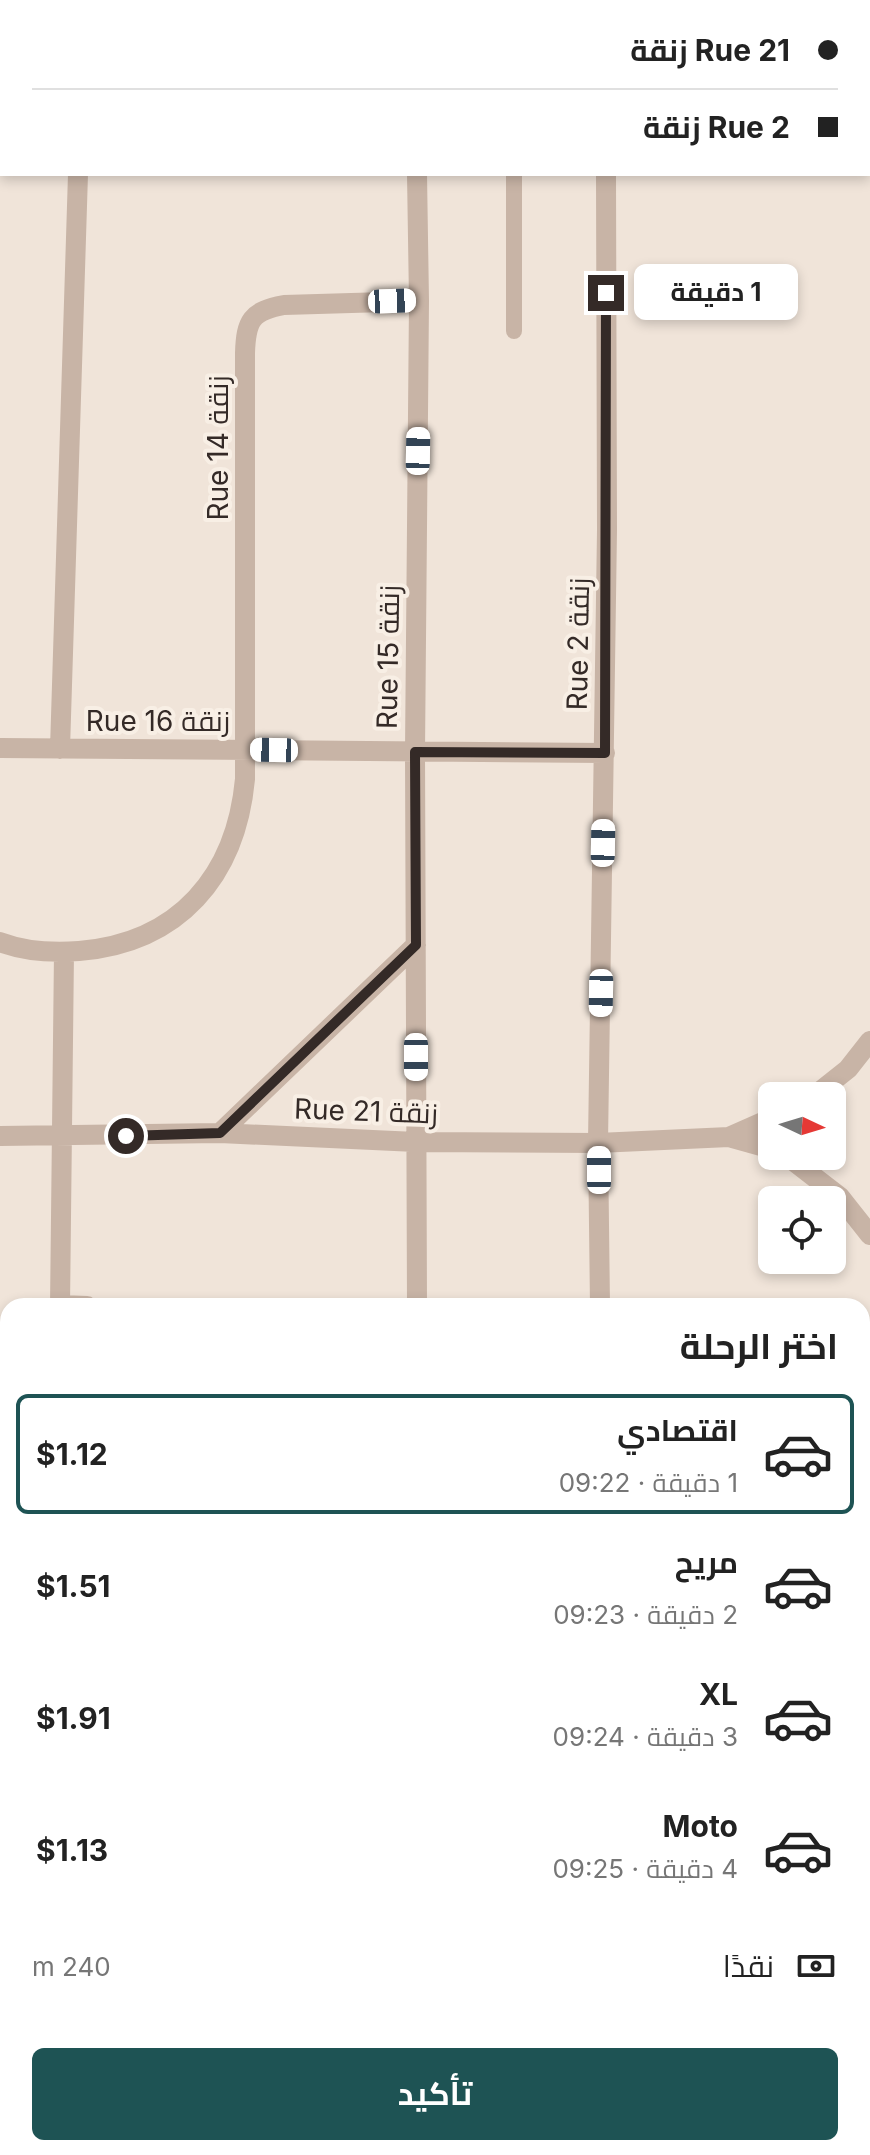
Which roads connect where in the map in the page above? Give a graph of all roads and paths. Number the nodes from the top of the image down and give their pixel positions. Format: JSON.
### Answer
{"nodes":[{"id":1,"x":78,"y":176,"type":"edge"},
{"id":2,"x":417,"y":176,"type":"edge"},
{"id":3,"x":514,"y":176,"type":"edge"},
{"id":4,"x":606,"y":176,"type":"edge"},
{"id":5,"x":419,"y":301,"type":"junction"},
{"id":6,"x":514,"y":331,"type":"dead end"},
{"id":7,"x":0,"y":748,"type":"edge"},
{"id":8,"x":60,"y":749,"type":"junction"},
{"id":9,"x":246,"y":750,"type":"junction"},
{"id":10,"x":415,"y":752,"type":"junction"},
{"id":11,"x":605,"y":753,"type":"junction"},
{"id":12,"x":0,"y":942,"type":"edge"},
{"id":13,"x":416,"y":945,"type":"junction"},
{"id":14,"x":64,"y":952,"type":"junction"},
{"id":15,"x":870,"y":1041,"type":"edge"},
{"id":16,"x":832,"y":1082,"type":"edge"},
{"id":17,"x":758,"y":1124,"type":"edge"},
{"id":18,"x":220,"y":1133,"type":"junction"},
{"id":19,"x":0,"y":1136,"type":"edge"},
{"id":20,"x":63,"y":1137,"type":"junction"},
{"id":21,"x":729,"y":1137,"type":"junction"},
{"id":22,"x":416,"y":1142,"type":"junction"},
{"id":23,"x":598,"y":1143,"type":"junction"},
{"id":24,"x":758,"y":1145,"type":"edge"},
{"id":25,"x":805,"y":1170,"type":"edge"},
{"id":26,"x":870,"y":1235,"type":"edge"},
{"id":27,"x":60,"y":1298,"type":"edge"},
{"id":28,"x":417,"y":1298,"type":"edge"},
{"id":29,"x":600,"y":1298,"type":"edge"}],
"edges":[{"from":1,"to":8,"type":"street"},
{"from":2,"to":5,"type":"street","name":"Rue 15 زنقة"},
{"from":3,"to":6,"type":"lane"},
{"from":4,"to":11,"type":"street","name":"Rue 2 زنقة"},
{"from":5,"to":9,"type":"street","name":"Rue 14 زنقة"},
{"from":5,"to":10,"type":"street","name":"Rue 15 زنقة"},
{"from":7,"to":8,"type":"street","name":"Rue 16 زنقة"},
{"from":8,"to":9,"type":"street","name":"Rue 16 زنقة"},
{"from":9,"to":10,"type":"street","name":"Rue 16 زنقة"},
{"from":9,"to":14,"type":"street","name":"Rue 14 زنقة"},
{"from":10,"to":11,"type":"street","name":"Rue 16 زنقة"},
{"from":10,"to":13,"type":"street","name":"Rue 15 زنقة"},
{"from":11,"to":23,"type":"street","name":"Rue 2 زنقة"},
{"from":12,"to":14,"type":"street","name":"Rue 14 زنقة"},
{"from":13,"to":18,"type":"street"},
{"from":13,"to":22,"type":"street","name":"Rue 15 زنقة"},
{"from":14,"to":20,"type":"street"},
{"from":15,"to":16,"type":"street"},
{"from":17,"to":21,"type":"street"},
{"from":18,"to":20,"type":"street","name":"Rue 21 زنقة"},
{"from":18,"to":22,"type":"street","name":"Rue 21 زنقة"},
{"from":19,"to":20,"type":"street","name":"Rue 21 زنقة"},
{"from":20,"to":27,"type":"street"},
{"from":21,"to":23,"type":"street","name":"Rue 21 زنقة"},
{"from":21,"to":24,"type":"street"},
{"from":22,"to":23,"type":"street","name":"Rue 21 زنقة"},
{"from":22,"to":28,"type":"street","name":"Rue 15 زنقة"},
{"from":23,"to":29,"type":"street","name":"Rue 2 زنقة"},
{"from":25,"to":26,"type":"street"}]}
